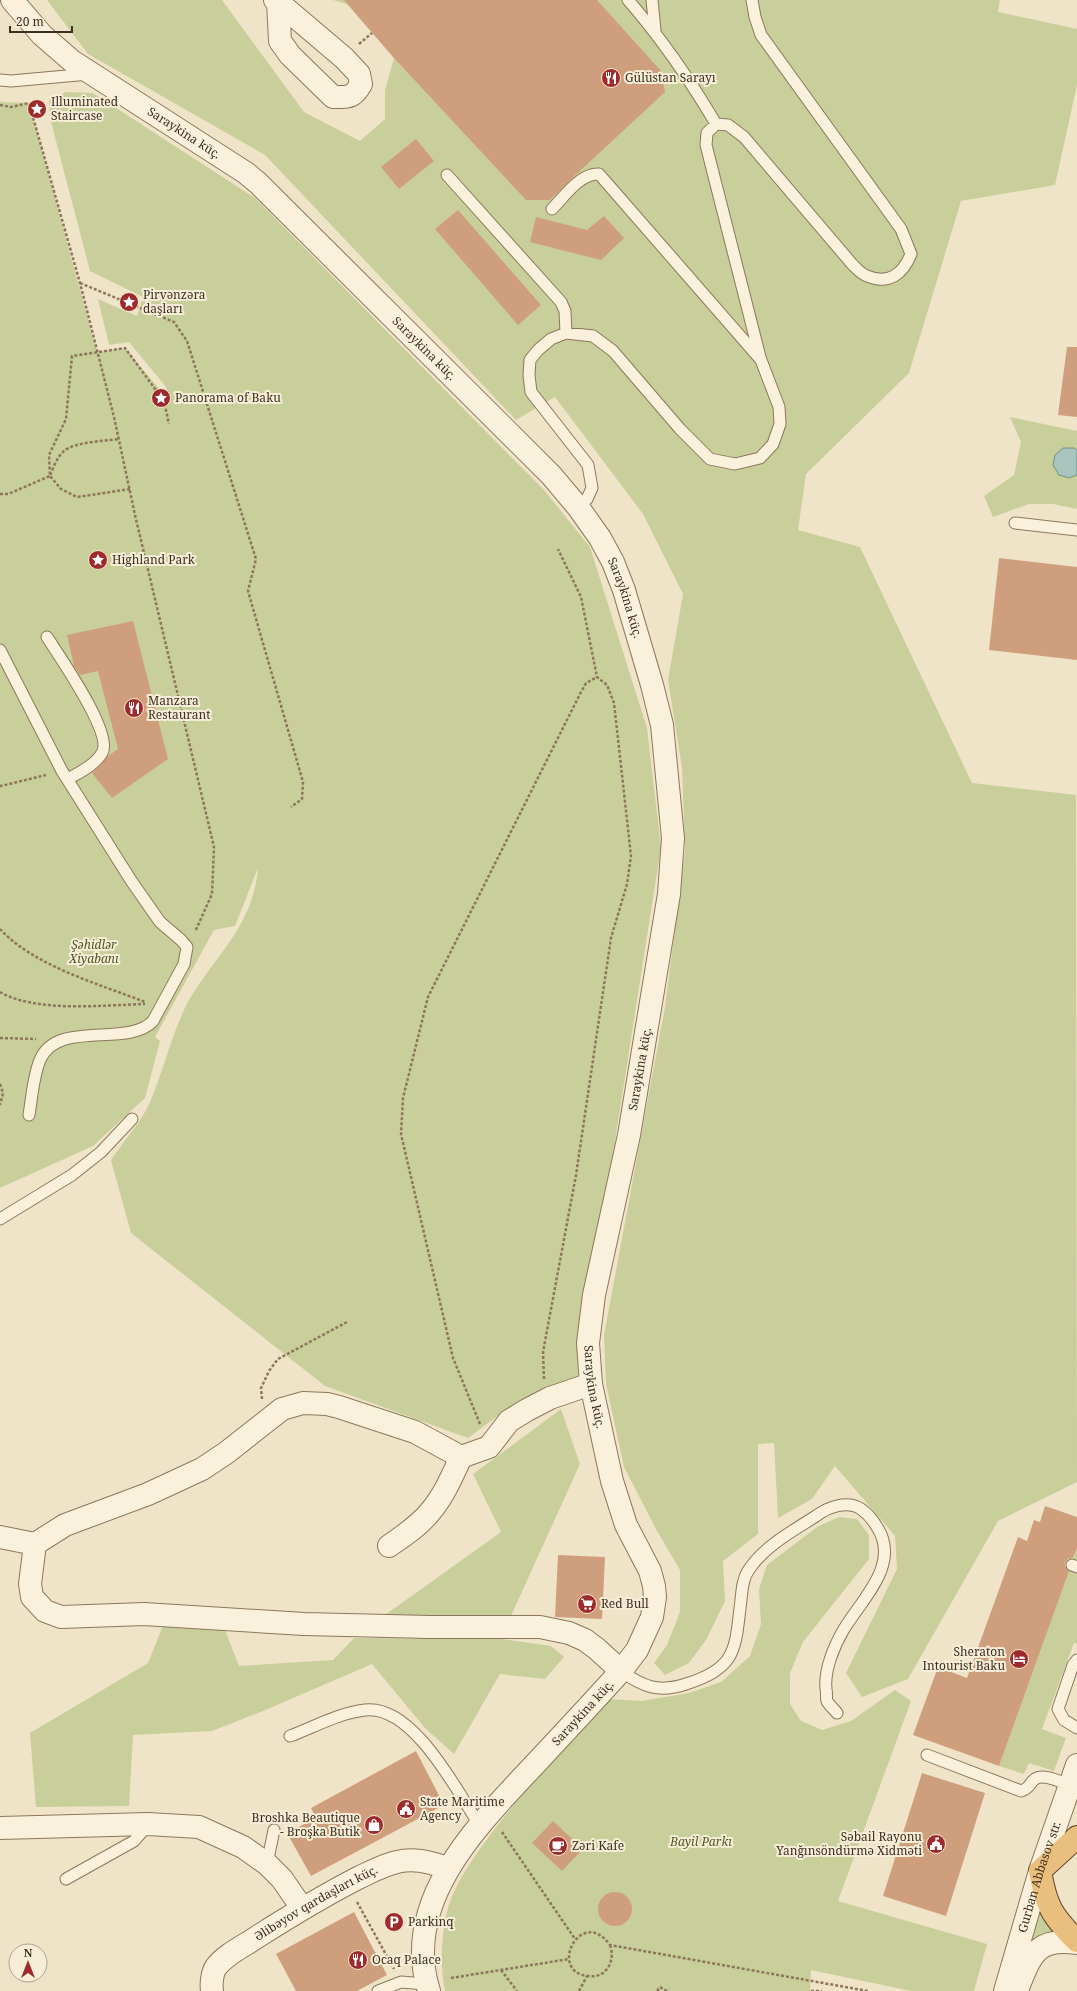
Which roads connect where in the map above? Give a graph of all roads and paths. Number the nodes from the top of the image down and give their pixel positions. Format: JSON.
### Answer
{"nodes":[{"id":1,"x":12,"y":0,"type":"edge"},
{"id":2,"x":628,"y":0,"type":"edge"},
{"id":3,"x":652,"y":0,"type":"edge"},
{"id":4,"x":752,"y":0,"type":"edge"},
{"id":5,"x":655,"y":30,"type":"junction"},
{"id":6,"x":89,"y":74,"type":"junction"},
{"id":7,"x":0,"y":80,"type":"edge"},
{"id":8,"x":0,"y":105,"type":"edge"},
{"id":9,"x":716,"y":124,"type":"junction"},
{"id":10,"x":446,"y":175,"type":"dead end"},
{"id":11,"x":552,"y":209,"type":"dead end"},
{"id":12,"x":80,"y":283,"type":"junction"},
{"id":13,"x":566,"y":333,"type":"junction"},
{"id":14,"x":97,"y":352,"type":"junction"},
{"id":15,"x":761,"y":360,"type":"junction"},
{"id":16,"x":169,"y":424,"type":"dead end"},
{"id":17,"x":119,"y":439,"type":"junction"},
{"id":18,"x":50,"y":476,"type":"junction"},
{"id":19,"x":130,"y":489,"type":"junction"},
{"id":20,"x":0,"y":494,"type":"edge"},
{"id":21,"x":578,"y":507,"type":"junction"},
{"id":22,"x":1015,"y":523,"type":"dead end"},
{"id":23,"x":1077,"y":530,"type":"edge"},
{"id":24,"x":558,"y":549,"type":"dead end"},
{"id":25,"x":47,"y":637,"type":"dead end"},
{"id":26,"x":0,"y":650,"type":"edge"},
{"id":27,"x":597,"y":677,"type":"junction"},
{"id":28,"x":65,"y":775,"type":"junction"},
{"id":29,"x":0,"y":785,"type":"edge"},
{"id":30,"x":291,"y":807,"type":"dead end"},
{"id":31,"x":0,"y":929,"type":"edge"},
{"id":32,"x":187,"y":947,"type":"junction"},
{"id":33,"x":0,"y":992,"type":"edge"},
{"id":34,"x":0,"y":1038,"type":"edge"},
{"id":35,"x":34,"y":1038,"type":"dead end"},
{"id":36,"x":0,"y":1084,"type":"edge"},
{"id":37,"x":0,"y":1105,"type":"edge"},
{"id":38,"x":29,"y":1115,"type":"dead end"},
{"id":39,"x":132,"y":1119,"type":"dead end"},
{"id":40,"x":0,"y":1219,"type":"edge"},
{"id":41,"x":347,"y":1322,"type":"dead end"},
{"id":42,"x":591,"y":1384,"type":"junction"},
{"id":43,"x":550,"y":1398,"type":"junction"},
{"id":44,"x":264,"y":1423,"type":"junction"},
{"id":45,"x":489,"y":1447,"type":"junction"},
{"id":46,"x":461,"y":1457,"type":"junction"},
{"id":47,"x":0,"y":1536,"type":"edge"},
{"id":48,"x":35,"y":1544,"type":"junction"},
{"id":49,"x":389,"y":1546,"type":"dead end"},
{"id":50,"x":1077,"y":1660,"type":"edge"},
{"id":51,"x":621,"y":1671,"type":"junction"},
{"id":52,"x":837,"y":1713,"type":"dead end"},
{"id":53,"x":1077,"y":1728,"type":"edge"},
{"id":54,"x":290,"y":1736,"type":"dead end"},
{"id":55,"x":926,"y":1755,"type":"dead end"},
{"id":56,"x":1077,"y":1765,"type":"edge"},
{"id":57,"x":1069,"y":1785,"type":"junction"},
{"id":58,"x":485,"y":1820,"type":"junction"},
{"id":59,"x":148,"y":1824,"type":"junction"},
{"id":60,"x":0,"y":1828,"type":"edge"},
{"id":61,"x":274,"y":1830,"type":"dead end"},
{"id":62,"x":1077,"y":1837,"type":"edge"},
{"id":63,"x":266,"y":1864,"type":"junction"},
{"id":64,"x":448,"y":1868,"type":"junction"},
{"id":65,"x":1040,"y":1871,"type":"junction"},
{"id":66,"x":66,"y":1879,"type":"dead end"},
{"id":67,"x":347,"y":1884,"type":"junction"},
{"id":68,"x":302,"y":1908,"type":"junction"},
{"id":69,"x":575,"y":1939,"type":"junction"},
{"id":70,"x":1077,"y":1942,"type":"edge"},
{"id":71,"x":610,"y":1945,"type":"junction"},
{"id":72,"x":569,"y":1959,"type":"junction"},
{"id":73,"x":500,"y":1970,"type":"junction"},
{"id":74,"x":587,"y":1976,"type":"junction"},
{"id":75,"x":451,"y":1978,"type":"dead end"},
{"id":76,"x":401,"y":1982,"type":"junction"},
{"id":77,"x":428,"y":1987,"type":"edge"},
{"id":78,"x":212,"y":1991,"type":"edge"},
{"id":79,"x":378,"y":1991,"type":"edge"},
{"id":80,"x":517,"y":1991,"type":"edge"},
{"id":81,"x":579,"y":1991,"type":"edge"},
{"id":82,"x":657,"y":1991,"type":"edge"},
{"id":83,"x":667,"y":1991,"type":"edge"},
{"id":84,"x":811,"y":1991,"type":"edge"},
{"id":85,"x":822,"y":1991,"type":"edge"},
{"id":86,"x":868,"y":1991,"type":"edge"},
{"id":87,"x":1005,"y":1991,"type":"edge"},
{"id":88,"x":1017,"y":1991,"type":"edge"}],
"edges":[{"from":1,"to":6,"type":"street"},
{"from":2,"to":5,"type":"lane"},
{"from":3,"to":5,"type":"lane"},
{"from":4,"to":9,"type":"lane"},
{"from":5,"to":9,"type":"lane"},
{"from":6,"to":7,"type":"lane"},
{"from":6,"to":21,"type":"street","name":"Saraykina küç."},
{"from":8,"to":12,"type":"path"},
{"from":9,"to":15,"type":"lane"},
{"from":10,"to":13,"type":"lane"},
{"from":11,"to":15,"type":"lane"},
{"from":12,"to":14,"type":"path"},
{"from":12,"to":30,"type":"path"},
{"from":13,"to":15,"type":"lane"},
{"from":13,"to":21,"type":"lane"},
{"from":14,"to":16,"type":"path"},
{"from":14,"to":17,"type":"path"},
{"from":14,"to":18,"type":"path"},
{"from":17,"to":18,"type":"path"},
{"from":17,"to":19,"type":"path"},
{"from":18,"to":19,"type":"path"},
{"from":18,"to":20,"type":"path"},
{"from":19,"to":32,"type":"path"},
{"from":21,"to":42,"type":"street","name":"Saraykina küç."},
{"from":22,"to":23,"type":"lane"},
{"from":24,"to":27,"type":"path"},
{"from":25,"to":28,"type":"lane"},
{"from":26,"to":28,"type":"lane"},
{"from":27,"to":43,"type":"path"},
{"from":27,"to":45,"type":"path"},
{"from":28,"to":29,"type":"path"},
{"from":28,"to":32,"type":"lane"},
{"from":31,"to":33,"type":"path"},
{"from":32,"to":38,"type":"lane"},
{"from":34,"to":35,"type":"path"},
{"from":36,"to":37,"type":"path"},
{"from":39,"to":40,"type":"lane"},
{"from":41,"to":44,"type":"path"},
{"from":42,"to":43,"type":"street"},
{"from":42,"to":51,"type":"street","name":"Saraykina küç."},
{"from":43,"to":45,"type":"street"},
{"from":44,"to":46,"type":"street"},
{"from":44,"to":48,"type":"street"},
{"from":45,"to":46,"type":"street"},
{"from":46,"to":49,"type":"street"},
{"from":47,"to":48,"type":"street"},
{"from":48,"to":51,"type":"street"},
{"from":50,"to":53,"type":"lane"},
{"from":51,"to":52,"type":"lane"},
{"from":51,"to":58,"type":"street","name":"Saraykina küç."},
{"from":54,"to":58,"type":"lane"},
{"from":55,"to":57,"type":"lane"},
{"from":56,"to":57,"type":"street","name":"Gurban Abbasov str."},
{"from":57,"to":65,"type":"street","name":"Gurban Abbasov str."},
{"from":58,"to":64,"type":"street","name":"Saraykina küç."},
{"from":58,"to":69,"type":"path"},
{"from":59,"to":60,"type":"street"},
{"from":59,"to":63,"type":"street"},
{"from":59,"to":66,"type":"lane"},
{"from":61,"to":63,"type":"lane"},
{"from":62,"to":65,"type":"highway"},
{"from":63,"to":68,"type":"street"},
{"from":64,"to":67,"type":"street","name":"Əlibəyov qardaşları küç."},
{"from":64,"to":77,"type":"street","name":"Saraykina küç."},
{"from":65,"to":70,"type":"highway"},
{"from":65,"to":87,"type":"street","name":"Gurban Abbasov str."},
{"from":67,"to":68,"type":"street","name":"Əlibəyov qardaşları küç."},
{"from":67,"to":76,"type":"path"},
{"from":68,"to":78,"type":"street","name":"Əlibəyov qardaşları küç."},
{"from":69,"to":71,"type":"path"},
{"from":69,"to":72,"type":"path"},
{"from":70,"to":88,"type":"street"},
{"from":71,"to":74,"type":"path"},
{"from":71,"to":86,"type":"path"},
{"from":72,"to":73,"type":"path"},
{"from":72,"to":74,"type":"path"},
{"from":73,"to":75,"type":"path"},
{"from":73,"to":80,"type":"path"},
{"from":74,"to":81,"type":"path"},
{"from":76,"to":77,"type":"lane"},
{"from":76,"to":79,"type":"lane"},
{"from":82,"to":83,"type":"path"},
{"from":84,"to":85,"type":"path"}]}
